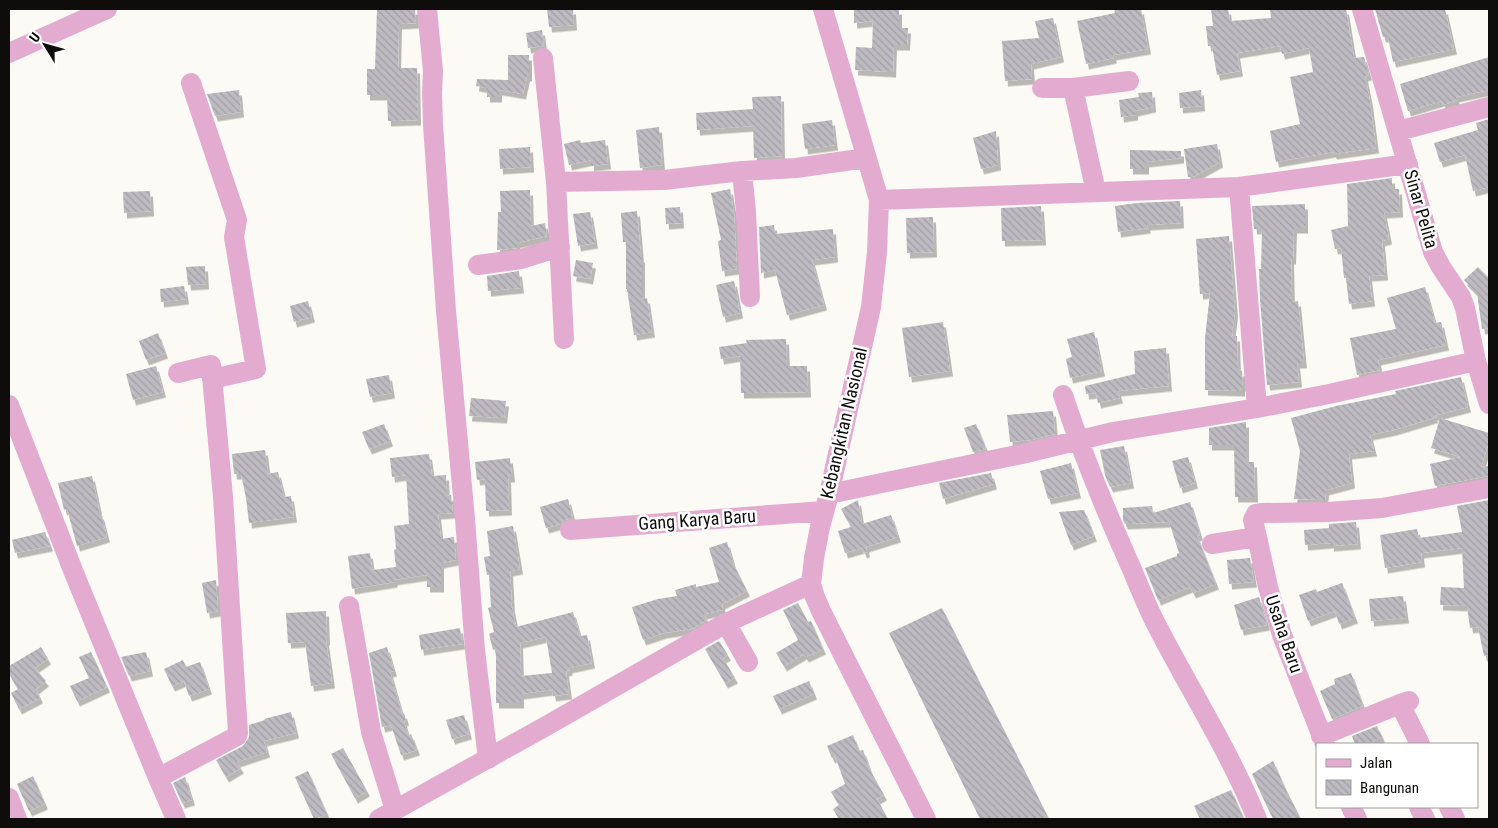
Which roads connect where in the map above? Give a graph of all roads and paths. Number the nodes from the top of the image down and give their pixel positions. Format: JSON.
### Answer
{"nodes":[{"id":1,"x":107,"y":9,"type":"edge"},
{"id":2,"x":427,"y":9,"type":"edge"},
{"id":3,"x":823,"y":9,"type":"edge"},
{"id":4,"x":1362,"y":9,"type":"edge"},
{"id":5,"x":9,"y":53,"type":"edge"},
{"id":6,"x":543,"y":58,"type":"dead end"},
{"id":7,"x":1129,"y":81,"type":"dead end"},
{"id":8,"x":192,"y":83,"type":"dead end"},
{"id":9,"x":1042,"y":88,"type":"dead end"},
{"id":10,"x":1073,"y":88,"type":"junction"},
{"id":11,"x":1489,"y":108,"type":"edge"},
{"id":12,"x":1398,"y":131,"type":"junction"},
{"id":13,"x":866,"y":158,"type":"junction"},
{"id":14,"x":1408,"y":164,"type":"junction"},
{"id":15,"x":742,"y":171,"type":"junction"},
{"id":16,"x":556,"y":182,"type":"junction"},
{"id":17,"x":1239,"y":187,"type":"junction"},
{"id":18,"x":1096,"y":192,"type":"junction"},
{"id":19,"x":879,"y":200,"type":"junction"},
{"id":20,"x":560,"y":247,"type":"junction"},
{"id":21,"x":478,"y":265,"type":"dead end"},
{"id":22,"x":750,"y":297,"type":"dead end"},
{"id":23,"x":564,"y":339,"type":"dead end"},
{"id":24,"x":1476,"y":361,"type":"junction"},
{"id":25,"x":178,"y":373,"type":"dead end"},
{"id":26,"x":212,"y":379,"type":"junction"},
{"id":27,"x":1063,"y":395,"type":"dead end"},
{"id":28,"x":9,"y":405,"type":"edge"},
{"id":29,"x":1489,"y":406,"type":"edge"},
{"id":30,"x":1257,"y":408,"type":"junction"},
{"id":31,"x":1078,"y":440,"type":"junction"},
{"id":32,"x":1489,"y":488,"type":"edge"},
{"id":33,"x":826,"y":502,"type":"junction"},
{"id":34,"x":1255,"y":528,"type":"junction"},
{"id":35,"x":570,"y":530,"type":"dead end"},
{"id":36,"x":1212,"y":544,"type":"dead end"},
{"id":37,"x":811,"y":584,"type":"junction"},
{"id":38,"x":349,"y":606,"type":"dead end"},
{"id":39,"x":726,"y":623,"type":"junction"},
{"id":40,"x":748,"y":662,"type":"dead end"},
{"id":41,"x":1323,"y":740,"type":"edge"},
{"id":42,"x":1420,"y":743,"type":"edge"},
{"id":43,"x":488,"y":759,"type":"junction"},
{"id":44,"x":158,"y":778,"type":"junction"},
{"id":45,"x":9,"y":798,"type":"edge"},
{"id":46,"x":1419,"y":808,"type":"edge"},
{"id":47,"x":387,"y":815,"type":"edge"},
{"id":48,"x":17,"y":819,"type":"edge"},
{"id":49,"x":176,"y":819,"type":"edge"},
{"id":50,"x":926,"y":819,"type":"edge"},
{"id":51,"x":1257,"y":819,"type":"edge"},
{"id":52,"x":1425,"y":819,"type":"edge"}],
"edges":[{"from":1,"to":5,"type":"street"},
{"from":2,"to":43,"type":"street"},
{"from":3,"to":13,"type":"street","name":"Kebangkitan Nasional"},
{"from":4,"to":12,"type":"street","name":"Sinar Pelita"},
{"from":6,"to":16,"type":"street"},
{"from":7,"to":10,"type":"street"},
{"from":8,"to":26,"type":"street"},
{"from":9,"to":10,"type":"street"},
{"from":10,"to":18,"type":"street"},
{"from":11,"to":12,"type":"street"},
{"from":12,"to":14,"type":"street","name":"Sinar Pelita"},
{"from":13,"to":15,"type":"street"},
{"from":13,"to":19,"type":"street","name":"Kebangkitan Nasional"},
{"from":14,"to":17,"type":"street"},
{"from":14,"to":24,"type":"street","name":"Sinar Pelita"},
{"from":15,"to":16,"type":"street"},
{"from":15,"to":22,"type":"street"},
{"from":16,"to":20,"type":"street"},
{"from":17,"to":18,"type":"street"},
{"from":17,"to":30,"type":"street"},
{"from":18,"to":19,"type":"street"},
{"from":19,"to":33,"type":"street","name":"Kebangkitan Nasional"},
{"from":20,"to":21,"type":"street"},
{"from":20,"to":23,"type":"street"},
{"from":24,"to":29,"type":"street","name":"Sinar Pelita"},
{"from":24,"to":30,"type":"street","name":"Gang Karya Baru"},
{"from":25,"to":26,"type":"street"},
{"from":26,"to":44,"type":"street"},
{"from":27,"to":31,"type":"street"},
{"from":28,"to":44,"type":"street"},
{"from":30,"to":31,"type":"street","name":"Gang Karya Baru"},
{"from":31,"to":33,"type":"street","name":"Gang Karya Baru"},
{"from":31,"to":51,"type":"street"},
{"from":32,"to":34,"type":"street"},
{"from":33,"to":35,"type":"street","name":"Gang Karya Baru"},
{"from":33,"to":37,"type":"street","name":"Kebangkitan Nasional"},
{"from":34,"to":36,"type":"street"},
{"from":34,"to":41,"type":"street","name":"Usaha Baru"},
{"from":37,"to":39,"type":"street"},
{"from":37,"to":50,"type":"street","name":"Kebangkitan Nasional"},
{"from":38,"to":47,"type":"street"},
{"from":39,"to":40,"type":"street"},
{"from":39,"to":43,"type":"street"},
{"from":41,"to":42,"type":"street"},
{"from":43,"to":47,"type":"street"},
{"from":44,"to":49,"type":"street"},
{"from":45,"to":48,"type":"street"},
{"from":46,"to":52,"type":"street"}]}
